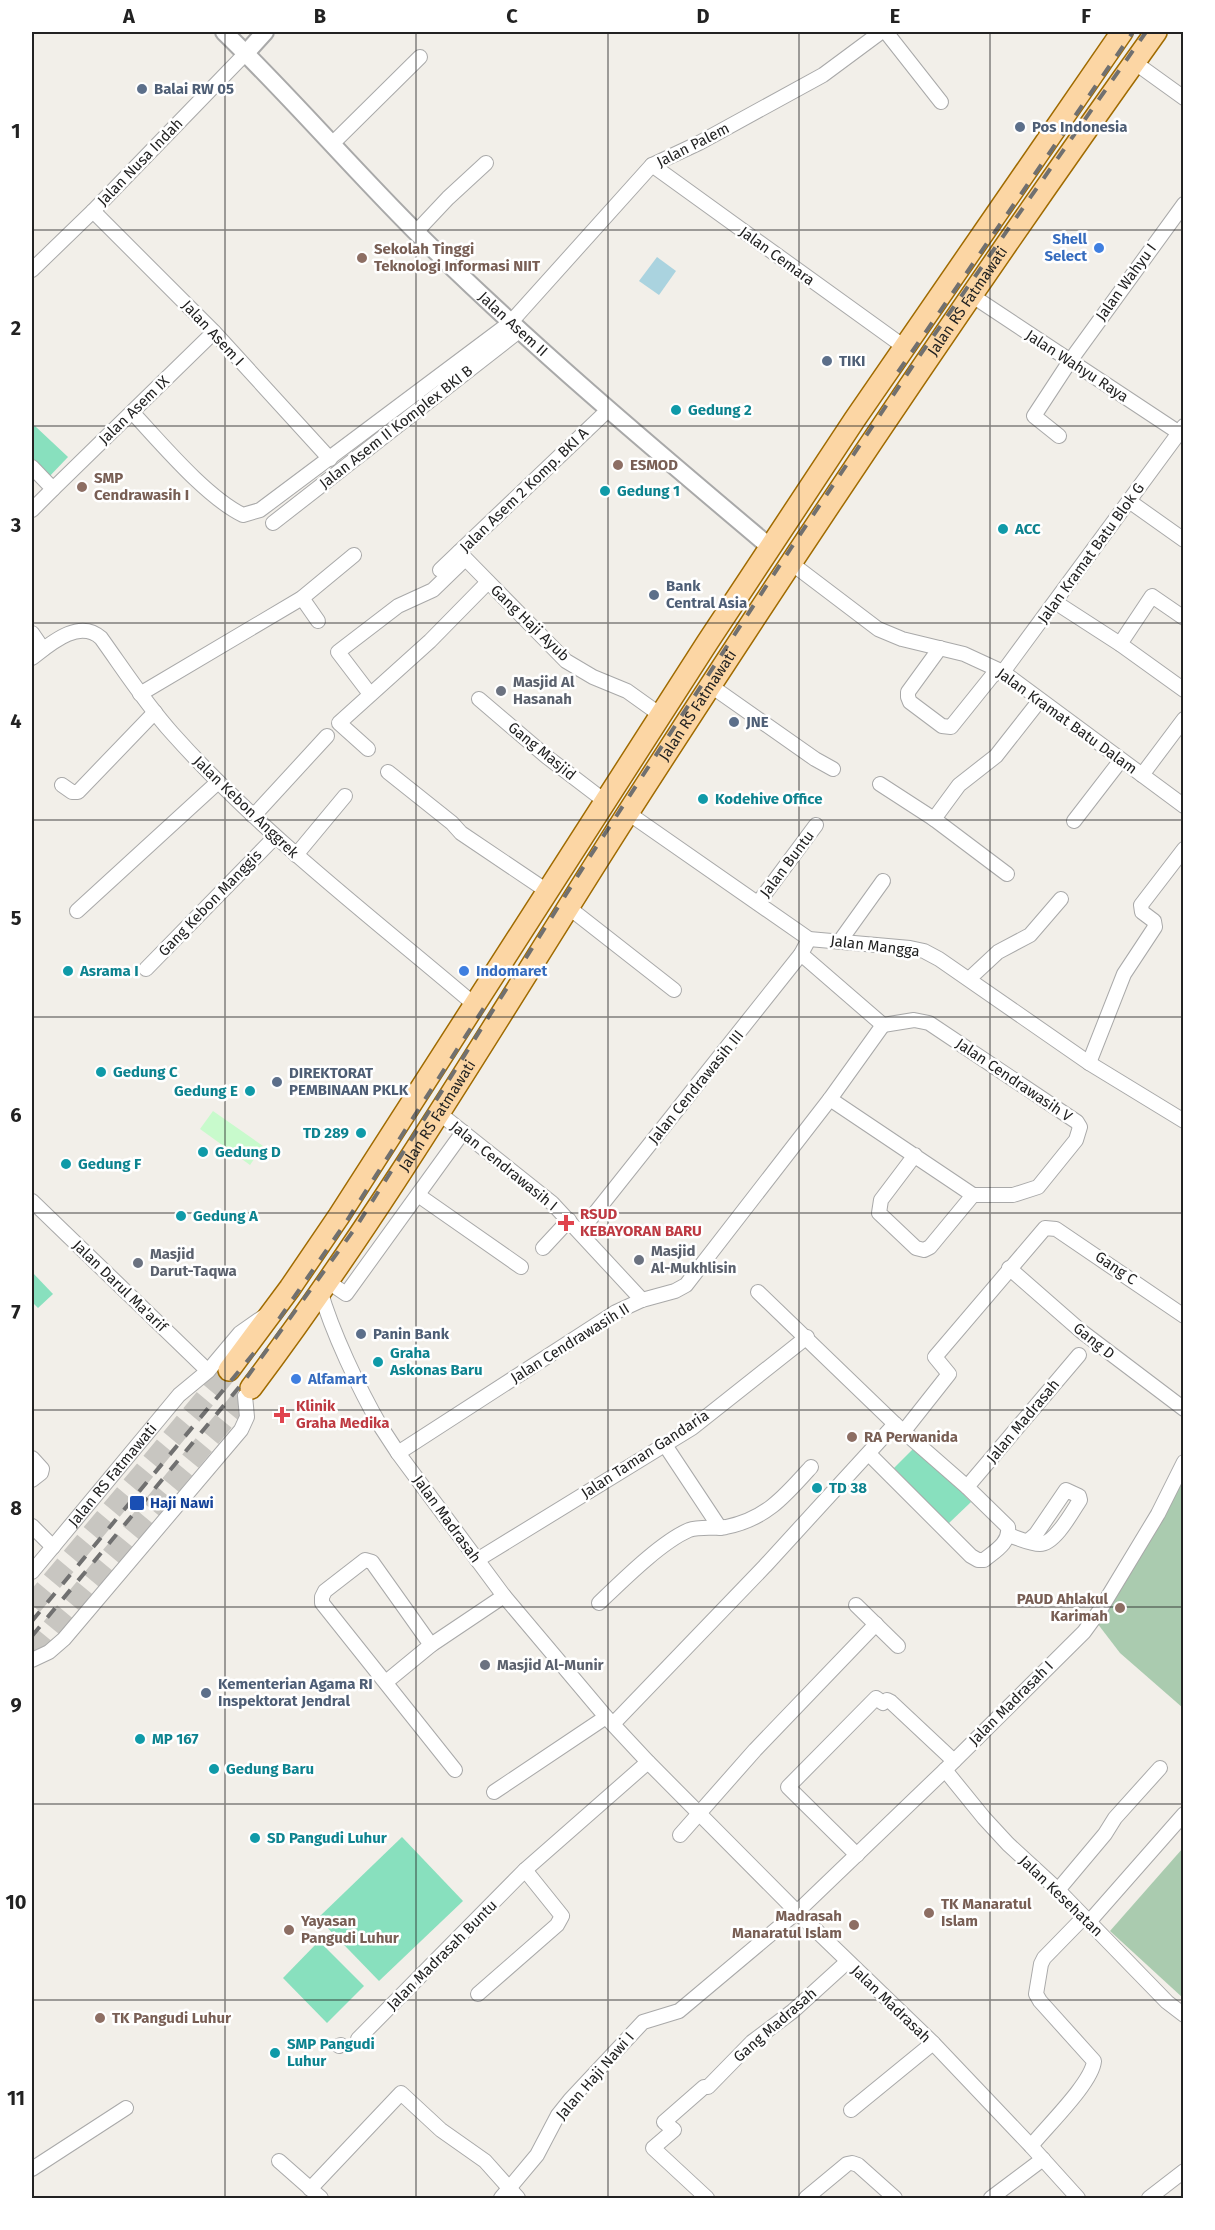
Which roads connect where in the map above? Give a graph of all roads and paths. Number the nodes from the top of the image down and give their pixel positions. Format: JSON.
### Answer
{"nodes":[{"id":1,"x":224,"y":32,"type":"edge"},
{"id":2,"x":265,"y":32,"type":"edge"},
{"id":3,"x":881,"y":32,"type":"edge"},
{"id":4,"x":886,"y":32,"type":"edge"},
{"id":5,"x":1122,"y":32,"type":"edge"},
{"id":6,"x":1156,"y":32,"type":"edge"},
{"id":7,"x":246,"y":52,"type":"junction"},
{"id":8,"x":420,"y":57,"type":"dead end"},
{"id":9,"x":1134,"y":62,"type":"junction"},
{"id":10,"x":1184,"y":98,"type":"edge"},
{"id":11,"x":941,"y":102,"type":"dead end"},
{"id":12,"x":1046,"y":140,"type":"junction"},
{"id":13,"x":332,"y":144,"type":"junction"},
{"id":14,"x":1033,"y":158,"type":"junction"},
{"id":15,"x":486,"y":164,"type":"dead end"},
{"id":16,"x":1061,"y":164,"type":"junction"},
{"id":17,"x":652,"y":165,"type":"junction"},
{"id":18,"x":1184,"y":204,"type":"edge"},
{"id":19,"x":93,"y":211,"type":"junction"},
{"id":20,"x":416,"y":232,"type":"junction"},
{"id":21,"x":32,"y":270,"type":"edge"},
{"id":22,"x":971,"y":296,"type":"junction"},
{"id":23,"x":515,"y":326,"type":"junction"},
{"id":24,"x":214,"y":332,"type":"junction"},
{"id":25,"x":903,"y":346,"type":"junction"},
{"id":26,"x":1070,"y":361,"type":"junction"},
{"id":27,"x":608,"y":410,"type":"junction"},
{"id":28,"x":132,"y":412,"type":"junction"},
{"id":29,"x":1182,"y":431,"type":"edge"},
{"id":30,"x":1059,"y":436,"type":"dead end"},
{"id":31,"x":330,"y":459,"type":"junction"},
{"id":32,"x":32,"y":467,"type":"edge"},
{"id":33,"x":53,"y":489,"type":"junction"},
{"id":34,"x":1129,"y":501,"type":"junction"},
{"id":35,"x":32,"y":510,"type":"edge"},
{"id":36,"x":273,"y":523,"type":"dead end"},
{"id":37,"x":1184,"y":540,"type":"edge"},
{"id":38,"x":770,"y":547,"type":"junction"},
{"id":39,"x":354,"y":555,"type":"dead end"},
{"id":40,"x":462,"y":555,"type":"junction"},
{"id":41,"x":791,"y":563,"type":"junction"},
{"id":42,"x":440,"y":570,"type":"dead end"},
{"id":43,"x":488,"y":582,"type":"junction"},
{"id":44,"x":302,"y":598,"type":"junction"},
{"id":45,"x":1055,"y":602,"type":"junction"},
{"id":46,"x":1184,"y":618,"type":"edge"},
{"id":47,"x":318,"y":621,"type":"dead end"},
{"id":48,"x":32,"y":633,"type":"edge"},
{"id":49,"x":1120,"y":644,"type":"junction"},
{"id":50,"x":940,"y":648,"type":"junction"},
{"id":51,"x":37,"y":653,"type":"edge"},
{"id":52,"x":1003,"y":672,"type":"junction"},
{"id":53,"x":711,"y":686,"type":"junction"},
{"id":54,"x":1184,"y":690,"type":"edge"},
{"id":55,"x":140,"y":694,"type":"junction"},
{"id":56,"x":370,"y":694,"type":"junction"},
{"id":57,"x":479,"y":699,"type":"dead end"},
{"id":58,"x":1040,"y":700,"type":"junction"},
{"id":59,"x":154,"y":712,"type":"junction"},
{"id":60,"x":662,"y":716,"type":"junction"},
{"id":61,"x":1184,"y":719,"type":"edge"},
{"id":62,"x":327,"y":736,"type":"dead end"},
{"id":63,"x":368,"y":749,"type":"dead end"},
{"id":64,"x":1121,"y":760,"type":"junction"},
{"id":65,"x":833,"y":769,"type":"dead end"},
{"id":66,"x":388,"y":772,"type":"dead end"},
{"id":67,"x":1142,"y":775,"type":"junction"},
{"id":68,"x":218,"y":782,"type":"junction"},
{"id":69,"x":880,"y":784,"type":"dead end"},
{"id":70,"x":62,"y":785,"type":"dead end"},
{"id":71,"x":345,"y":796,"type":"dead end"},
{"id":72,"x":606,"y":802,"type":"junction"},
{"id":73,"x":1184,"y":806,"type":"edge"},
{"id":74,"x":628,"y":813,"type":"junction"},
{"id":75,"x":252,"y":815,"type":"junction"},
{"id":76,"x":934,"y":819,"type":"junction"},
{"id":77,"x":1074,"y":821,"type":"dead end"},
{"id":78,"x":816,"y":825,"type":"dead end"},
{"id":79,"x":275,"y":837,"type":"junction"},
{"id":80,"x":1184,"y":849,"type":"edge"},
{"id":81,"x":296,"y":855,"type":"junction"},
{"id":82,"x":1007,"y":874,"type":"dead end"},
{"id":83,"x":883,"y":881,"type":"dead end"},
{"id":84,"x":1061,"y":898,"type":"dead end"},
{"id":85,"x":541,"y":902,"type":"junction"},
{"id":86,"x":758,"y":903,"type":"junction"},
{"id":87,"x":77,"y":911,"type":"dead end"},
{"id":88,"x":562,"y":916,"type":"junction"},
{"id":89,"x":809,"y":939,"type":"junction"},
{"id":90,"x":840,"y":941,"type":"junction"},
{"id":91,"x":801,"y":954,"type":"junction"},
{"id":92,"x":146,"y":969,"type":"dead end"},
{"id":93,"x":969,"y":979,"type":"junction"},
{"id":94,"x":674,"y":990,"type":"dead end"},
{"id":95,"x":475,"y":1005,"type":"junction"},
{"id":96,"x":883,"y":1025,"type":"junction"},
{"id":97,"x":1089,"y":1063,"type":"junction"},
{"id":98,"x":830,"y":1099,"type":"junction"},
{"id":99,"x":439,"y":1113,"type":"junction"},
{"id":100,"x":1184,"y":1121,"type":"edge"},
{"id":101,"x":463,"y":1132,"type":"junction"},
{"id":102,"x":915,"y":1155,"type":"junction"},
{"id":103,"x":418,"y":1195,"type":"junction"},
{"id":104,"x":973,"y":1196,"type":"junction"},
{"id":105,"x":32,"y":1201,"type":"edge"},
{"id":106,"x":569,"y":1220,"type":"junction"},
{"id":107,"x":580,"y":1232,"type":"junction"},
{"id":108,"x":543,"y":1248,"type":"dead end"},
{"id":109,"x":521,"y":1267,"type":"dead end"},
{"id":110,"x":1009,"y":1268,"type":"junction"},
{"id":111,"x":324,"y":1285,"type":"junction"},
{"id":112,"x":758,"y":1292,"type":"dead end"},
{"id":113,"x":642,"y":1300,"type":"junction"},
{"id":114,"x":274,"y":1309,"type":"junction"},
{"id":115,"x":1184,"y":1316,"type":"edge"},
{"id":116,"x":807,"y":1338,"type":"junction"},
{"id":117,"x":1079,"y":1355,"type":"dead end"},
{"id":118,"x":230,"y":1370,"type":"tunnel mouth"},
{"id":119,"x":208,"y":1371,"type":"junction"},
{"id":120,"x":248,"y":1392,"type":"joint"},
{"id":121,"x":1184,"y":1408,"type":"edge"},
{"id":122,"x":900,"y":1428,"type":"junction"},
{"id":123,"x":665,"y":1445,"type":"junction"},
{"id":124,"x":398,"y":1452,"type":"junction"},
{"id":125,"x":869,"y":1454,"type":"junction"},
{"id":126,"x":32,"y":1458,"type":"edge"},
{"id":127,"x":1184,"y":1462,"type":"edge"},
{"id":128,"x":811,"y":1467,"type":"dead end"},
{"id":129,"x":32,"y":1480,"type":"edge"},
{"id":130,"x":967,"y":1487,"type":"junction"},
{"id":131,"x":32,"y":1526,"type":"edge"},
{"id":132,"x":720,"y":1528,"type":"junction"},
{"id":133,"x":1008,"y":1535,"type":"junction"},
{"id":134,"x":1028,"y":1541,"type":"dead end"},
{"id":135,"x":53,"y":1546,"type":"junction"},
{"id":136,"x":477,"y":1560,"type":"junction"},
{"id":137,"x":32,"y":1572,"type":"edge"},
{"id":138,"x":504,"y":1596,"type":"junction"},
{"id":139,"x":599,"y":1603,"type":"dead end"},
{"id":140,"x":856,"y":1605,"type":"dead end"},
{"id":141,"x":876,"y":1624,"type":"junction"},
{"id":142,"x":431,"y":1645,"type":"junction"},
{"id":143,"x":898,"y":1646,"type":"dead end"},
{"id":144,"x":32,"y":1660,"type":"edge"},
{"id":145,"x":386,"y":1682,"type":"junction"},
{"id":146,"x":610,"y":1720,"type":"junction"},
{"id":147,"x":648,"y":1762,"type":"junction"},
{"id":148,"x":950,"y":1766,"type":"junction"},
{"id":149,"x":1160,"y":1768,"type":"dead end"},
{"id":150,"x":455,"y":1770,"type":"dead end"},
{"id":151,"x":494,"y":1792,"type":"dead end"},
{"id":152,"x":700,"y":1813,"type":"junction"},
{"id":153,"x":1184,"y":1814,"type":"edge"},
{"id":154,"x":680,"y":1835,"type":"dead end"},
{"id":155,"x":857,"y":1855,"type":"junction"},
{"id":156,"x":525,"y":1870,"type":"junction"},
{"id":157,"x":1058,"y":1890,"type":"junction"},
{"id":158,"x":797,"y":1912,"type":"junction"},
{"id":159,"x":1087,"y":1919,"type":"junction"},
{"id":160,"x":847,"y":1962,"type":"junction"},
{"id":161,"x":478,"y":1994,"type":"dead end"},
{"id":162,"x":1184,"y":2015,"type":"edge"},
{"id":163,"x":358,"y":2039,"type":"dead end"},
{"id":164,"x":933,"y":2043,"type":"junction"},
{"id":165,"x":126,"y":2108,"type":"dead end"},
{"id":166,"x":851,"y":2110,"type":"dead end"},
{"id":167,"x":1030,"y":2145,"type":"junction"},
{"id":168,"x":1043,"y":2159,"type":"junction"},
{"id":169,"x":279,"y":2161,"type":"dead end"},
{"id":170,"x":32,"y":2169,"type":"edge"},
{"id":171,"x":1184,"y":2171,"type":"edge"},
{"id":172,"x":310,"y":2189,"type":"junction"},
{"id":173,"x":510,"y":2195,"type":"edge"},
{"id":174,"x":321,"y":2199,"type":"edge"},
{"id":175,"x":707,"y":2199,"type":"edge"},
{"id":176,"x":806,"y":2199,"type":"edge"},
{"id":177,"x":895,"y":2199,"type":"edge"},
{"id":178,"x":991,"y":2199,"type":"edge"},
{"id":179,"x":1078,"y":2199,"type":"edge"},
{"id":180,"x":1149,"y":2199,"type":"edge"}],
"edges":[{"from":1,"to":7,"type":"street","name":"Jalan Asem II"},
{"from":2,"to":7,"type":"street"},
{"from":3,"to":17,"type":"street","name":"Jalan Palem"},
{"from":4,"to":11,"type":"street"},
{"from":5,"to":12,"type":"main road","name":"Jalan RS Fatmawati"},
{"from":6,"to":9,"type":"main road","name":"Jalan RS Fatmawati"},
{"from":7,"to":13,"type":"street","name":"Jalan Asem II"},
{"from":7,"to":19,"type":"street","name":"Jalan Nusa Indah"},
{"from":8,"to":13,"type":"street"},
{"from":9,"to":10,"type":"street"},
{"from":9,"to":16,"type":"main road","name":"Jalan RS Fatmawati"},
{"from":12,"to":14,"type":"main road","name":"Jalan RS Fatmawati"},
{"from":12,"to":16,"type":"main road"},
{"from":13,"to":20,"type":"street","name":"Jalan Asem II"},
{"from":14,"to":16,"type":"main road"},
{"from":14,"to":25,"type":"main road","name":"Jalan RS Fatmawati"},
{"from":15,"to":20,"type":"street"},
{"from":16,"to":22,"type":"main road","name":"Jalan RS Fatmawati"},
{"from":17,"to":23,"type":"street","name":"Jalan Palem"},
{"from":17,"to":25,"type":"street","name":"Jalan Cemara"},
{"from":18,"to":26,"type":"street","name":"Jalan Wahyu I"},
{"from":19,"to":21,"type":"street","name":"Jalan Nusa Indah"},
{"from":19,"to":24,"type":"street","name":"Jalan Asem I"},
{"from":20,"to":23,"type":"street","name":"Jalan Asem II"},
{"from":22,"to":26,"type":"street","name":"Jalan Wahyu Raya"},
{"from":22,"to":41,"type":"main road","name":"Jalan RS Fatmawati"},
{"from":23,"to":27,"type":"street","name":"Jalan Asem II"},
{"from":23,"to":31,"type":"street"},
{"from":23,"to":36,"type":"street","name":"Jalan Asem II Komplex BKI B"},
{"from":24,"to":28,"type":"street","name":"Jalan Asem IX"},
{"from":24,"to":31,"type":"street","name":"Jalan Asem I"},
{"from":25,"to":38,"type":"main road","name":"Jalan RS Fatmawati"},
{"from":26,"to":29,"type":"street","name":"Jalan Wahyu Raya"},
{"from":26,"to":30,"type":"street","name":"Jalan Wahyu I"},
{"from":27,"to":38,"type":"street","name":"Jalan Asem II"},
{"from":27,"to":40,"type":"street","name":"Jalan Asem 2 Komp. BKI A"},
{"from":28,"to":31,"type":"street"},
{"from":28,"to":33,"type":"street","name":"Jalan Asem IX"},
{"from":29,"to":34,"type":"street","name":"Jalan Kramat Batu Blok G"},
{"from":32,"to":33,"type":"street"},
{"from":33,"to":35,"type":"street","name":"Jalan Asem IX"},
{"from":34,"to":37,"type":"street"},
{"from":34,"to":45,"type":"street","name":"Jalan Kramat Batu Blok G"},
{"from":38,"to":60,"type":"main road","name":"Jalan RS Fatmawati"},
{"from":39,"to":44,"type":"street"},
{"from":40,"to":42,"type":"street","name":"Jalan Asem 2 Komp. BKI A"},
{"from":40,"to":43,"type":"street","name":"Gang Haji Ayub"},
{"from":40,"to":56,"type":"street"},
{"from":41,"to":50,"type":"street","name":"Jalan Kramat Batu Dalam"},
{"from":41,"to":53,"type":"main road","name":"Jalan RS Fatmawati"},
{"from":43,"to":56,"type":"street"},
{"from":43,"to":60,"type":"street","name":"Gang Haji Ayub"},
{"from":44,"to":47,"type":"street"},
{"from":44,"to":55,"type":"street"},
{"from":45,"to":49,"type":"street"},
{"from":45,"to":52,"type":"street","name":"Jalan Kramat Batu Blok G"},
{"from":46,"to":49,"type":"street"},
{"from":48,"to":51,"type":"street"},
{"from":49,"to":54,"type":"street"},
{"from":50,"to":52,"type":"street","name":"Jalan Kramat Batu Dalam"},
{"from":50,"to":52,"type":"street","name":"Jalan Kramat Batu Blok G"},
{"from":51,"to":55,"type":"street","name":"Jalan Kebon Anggrek"},
{"from":52,"to":58,"type":"street","name":"Jalan Kramat Batu Dalam"},
{"from":53,"to":65,"type":"street"},
{"from":53,"to":74,"type":"main road","name":"Jalan RS Fatmawati"},
{"from":55,"to":59,"type":"street","name":"Jalan Kebon Anggrek"},
{"from":56,"to":63,"type":"street"},
{"from":57,"to":72,"type":"street","name":"Gang Masjid"},
{"from":58,"to":64,"type":"street","name":"Jalan Kramat Batu Dalam"},
{"from":58,"to":76,"type":"street"},
{"from":59,"to":68,"type":"street","name":"Jalan Kebon Anggrek"},
{"from":59,"to":70,"type":"street"},
{"from":60,"to":72,"type":"main road","name":"Jalan RS Fatmawati"},
{"from":61,"to":67,"type":"street"},
{"from":62,"to":75,"type":"street"},
{"from":64,"to":67,"type":"street","name":"Jalan Kramat Batu Dalam"},
{"from":64,"to":77,"type":"street"},
{"from":66,"to":85,"type":"street"},
{"from":67,"to":73,"type":"street","name":"Jalan Kramat Batu Dalam"},
{"from":68,"to":75,"type":"street","name":"Jalan Kebon Anggrek"},
{"from":68,"to":87,"type":"street"},
{"from":69,"to":76,"type":"street"},
{"from":71,"to":81,"type":"street"},
{"from":72,"to":85,"type":"main road","name":"Jalan RS Fatmawati"},
{"from":74,"to":86,"type":"street","name":"Jalan Mangga"},
{"from":74,"to":88,"type":"main road","name":"Jalan RS Fatmawati"},
{"from":75,"to":79,"type":"street","name":"Jalan Kebon Anggrek"},
{"from":76,"to":82,"type":"street"},
{"from":78,"to":86,"type":"street","name":"Jalan Buntu"},
{"from":79,"to":81,"type":"street","name":"Jalan Kebon Anggrek"},
{"from":79,"to":92,"type":"street","name":"Gang Kebon Manggis"},
{"from":80,"to":97,"type":"street"},
{"from":81,"to":95,"type":"street","name":"Jalan Kebon Anggrek"},
{"from":83,"to":90,"type":"street"},
{"from":84,"to":93,"type":"street"},
{"from":85,"to":88,"type":"main road"},
{"from":85,"to":95,"type":"main road","name":"Jalan RS Fatmawati"},
{"from":86,"to":89,"type":"street","name":"Jalan Mangga"},
{"from":88,"to":94,"type":"street"},
{"from":88,"to":99,"type":"main road","name":"Jalan RS Fatmawati"},
{"from":89,"to":90,"type":"street","name":"Jalan Mangga"},
{"from":89,"to":91,"type":"street","name":"Jalan Cendrawasih III"},
{"from":90,"to":93,"type":"street","name":"Jalan Mangga"},
{"from":91,"to":96,"type":"street"},
{"from":91,"to":107,"type":"street","name":"Jalan Cendrawasih III"},
{"from":93,"to":97,"type":"street","name":"Jalan Mangga"},
{"from":95,"to":114,"type":"main road","name":"Jalan RS Fatmawati"},
{"from":96,"to":98,"type":"street","name":"Jalan Cendrawasih II"},
{"from":96,"to":104,"type":"street","name":"Jalan Cendrawasih V"},
{"from":97,"to":100,"type":"street","name":"Jalan Mangga"},
{"from":98,"to":102,"type":"street"},
{"from":98,"to":113,"type":"street","name":"Jalan Cendrawasih II"},
{"from":99,"to":101,"type":"street","name":"Jalan Cendrawasih I"},
{"from":99,"to":111,"type":"main road","name":"Jalan RS Fatmawati"},
{"from":101,"to":103,"type":"street"},
{"from":101,"to":106,"type":"street","name":"Jalan Cendrawasih I"},
{"from":102,"to":104,"type":"street"},
{"from":102,"to":104,"type":"street"},
{"from":103,"to":109,"type":"street"},
{"from":103,"to":111,"type":"street"},
{"from":105,"to":119,"type":"street","name":"Jalan Darul Ma'arif"},
{"from":106,"to":107,"type":"street","name":"Jalan Cendrawasih I"},
{"from":106,"to":108,"type":"street"},
{"from":107,"to":113,"type":"street","name":"Jalan Cendrawasih I"},
{"from":110,"to":115,"type":"street","name":"Gang C"},
{"from":110,"to":121,"type":"street","name":"Gang D"},
{"from":110,"to":122,"type":"street"},
{"from":111,"to":120,"type":"main road","name":"Jalan RS Fatmawati"},
{"from":111,"to":124,"type":"street","name":"Jalan Madrasah"},
{"from":112,"to":116,"type":"street"},
{"from":113,"to":124,"type":"street","name":"Jalan Cendrawasih II"},
{"from":114,"to":118,"type":"main road","name":"Jalan RS Fatmawati"},
{"from":114,"to":119,"type":"street","name":"Jalan RS Fatmawati"},
{"from":116,"to":122,"type":"street"},
{"from":116,"to":123,"type":"street","name":"Jalan Taman Gandaria"},
{"from":117,"to":130,"type":"street","name":"Jalan Madrasah"},
{"from":119,"to":135,"type":"street","name":"Jalan RS Fatmawati"},
{"from":120,"to":144,"type":"street","name":"Jalan RS Fatmawati"},
{"from":122,"to":125,"type":"street"},
{"from":122,"to":130,"type":"street"},
{"from":123,"to":132,"type":"street"},
{"from":123,"to":136,"type":"street","name":"Jalan Taman Gandaria"},
{"from":124,"to":136,"type":"street","name":"Jalan Madrasah"},
{"from":125,"to":133,"type":"street"},
{"from":125,"to":146,"type":"street"},
{"from":126,"to":129,"type":"street"},
{"from":127,"to":148,"type":"street","name":"Jalan Madrasah I"},
{"from":128,"to":132,"type":"street"},
{"from":130,"to":133,"type":"street"},
{"from":131,"to":135,"type":"street"},
{"from":132,"to":139,"type":"street"},
{"from":133,"to":134,"type":"street"},
{"from":135,"to":137,"type":"street","name":"Jalan RS Fatmawati"},
{"from":136,"to":138,"type":"street","name":"Jalan Madrasah"},
{"from":138,"to":142,"type":"street"},
{"from":138,"to":146,"type":"street","name":"Jalan Madrasah"},
{"from":140,"to":141,"type":"street"},
{"from":141,"to":143,"type":"street"},
{"from":141,"to":152,"type":"street"},
{"from":142,"to":145,"type":"street"},
{"from":142,"to":145,"type":"street"},
{"from":145,"to":150,"type":"street"},
{"from":146,"to":147,"type":"street","name":"Jalan Madrasah"},
{"from":146,"to":151,"type":"street"},
{"from":147,"to":152,"type":"street","name":"Jalan Madrasah"},
{"from":147,"to":156,"type":"street","name":"Jalan Madrasah Buntu"},
{"from":148,"to":155,"type":"street","name":"Jalan Madrasah I"},
{"from":148,"to":155,"type":"street","name":"Jalan Kesehatan"},
{"from":148,"to":157,"type":"street","name":"Jalan Kesehatan"},
{"from":149,"to":157,"type":"street"},
{"from":152,"to":154,"type":"street"},
{"from":152,"to":158,"type":"street","name":"Jalan Madrasah"},
{"from":153,"to":159,"type":"street"},
{"from":155,"to":158,"type":"street","name":"Jalan Madrasah I"},
{"from":156,"to":161,"type":"street"},
{"from":156,"to":163,"type":"street","name":"Jalan Madrasah Buntu"},
{"from":157,"to":159,"type":"street","name":"Jalan Kesehatan"},
{"from":158,"to":160,"type":"street","name":"Jalan Madrasah"},
{"from":158,"to":173,"type":"street","name":"Jalan Haji Nawi I"},
{"from":159,"to":162,"type":"street","name":"Jalan Kesehatan"},
{"from":159,"to":167,"type":"street"},
{"from":160,"to":164,"type":"street","name":"Jalan Madrasah"},
{"from":160,"to":175,"type":"street","name":"Gang Madrasah"},
{"from":164,"to":166,"type":"street"},
{"from":164,"to":167,"type":"street","name":"Jalan Madrasah"},
{"from":165,"to":170,"type":"street"},
{"from":167,"to":168,"type":"street","name":"Jalan Madrasah"},
{"from":168,"to":178,"type":"street"},
{"from":168,"to":179,"type":"street","name":"Jalan Madrasah"},
{"from":169,"to":172,"type":"street"},
{"from":171,"to":180,"type":"street"},
{"from":172,"to":173,"type":"street"},
{"from":172,"to":174,"type":"street"},
{"from":176,"to":177,"type":"street"}]}
